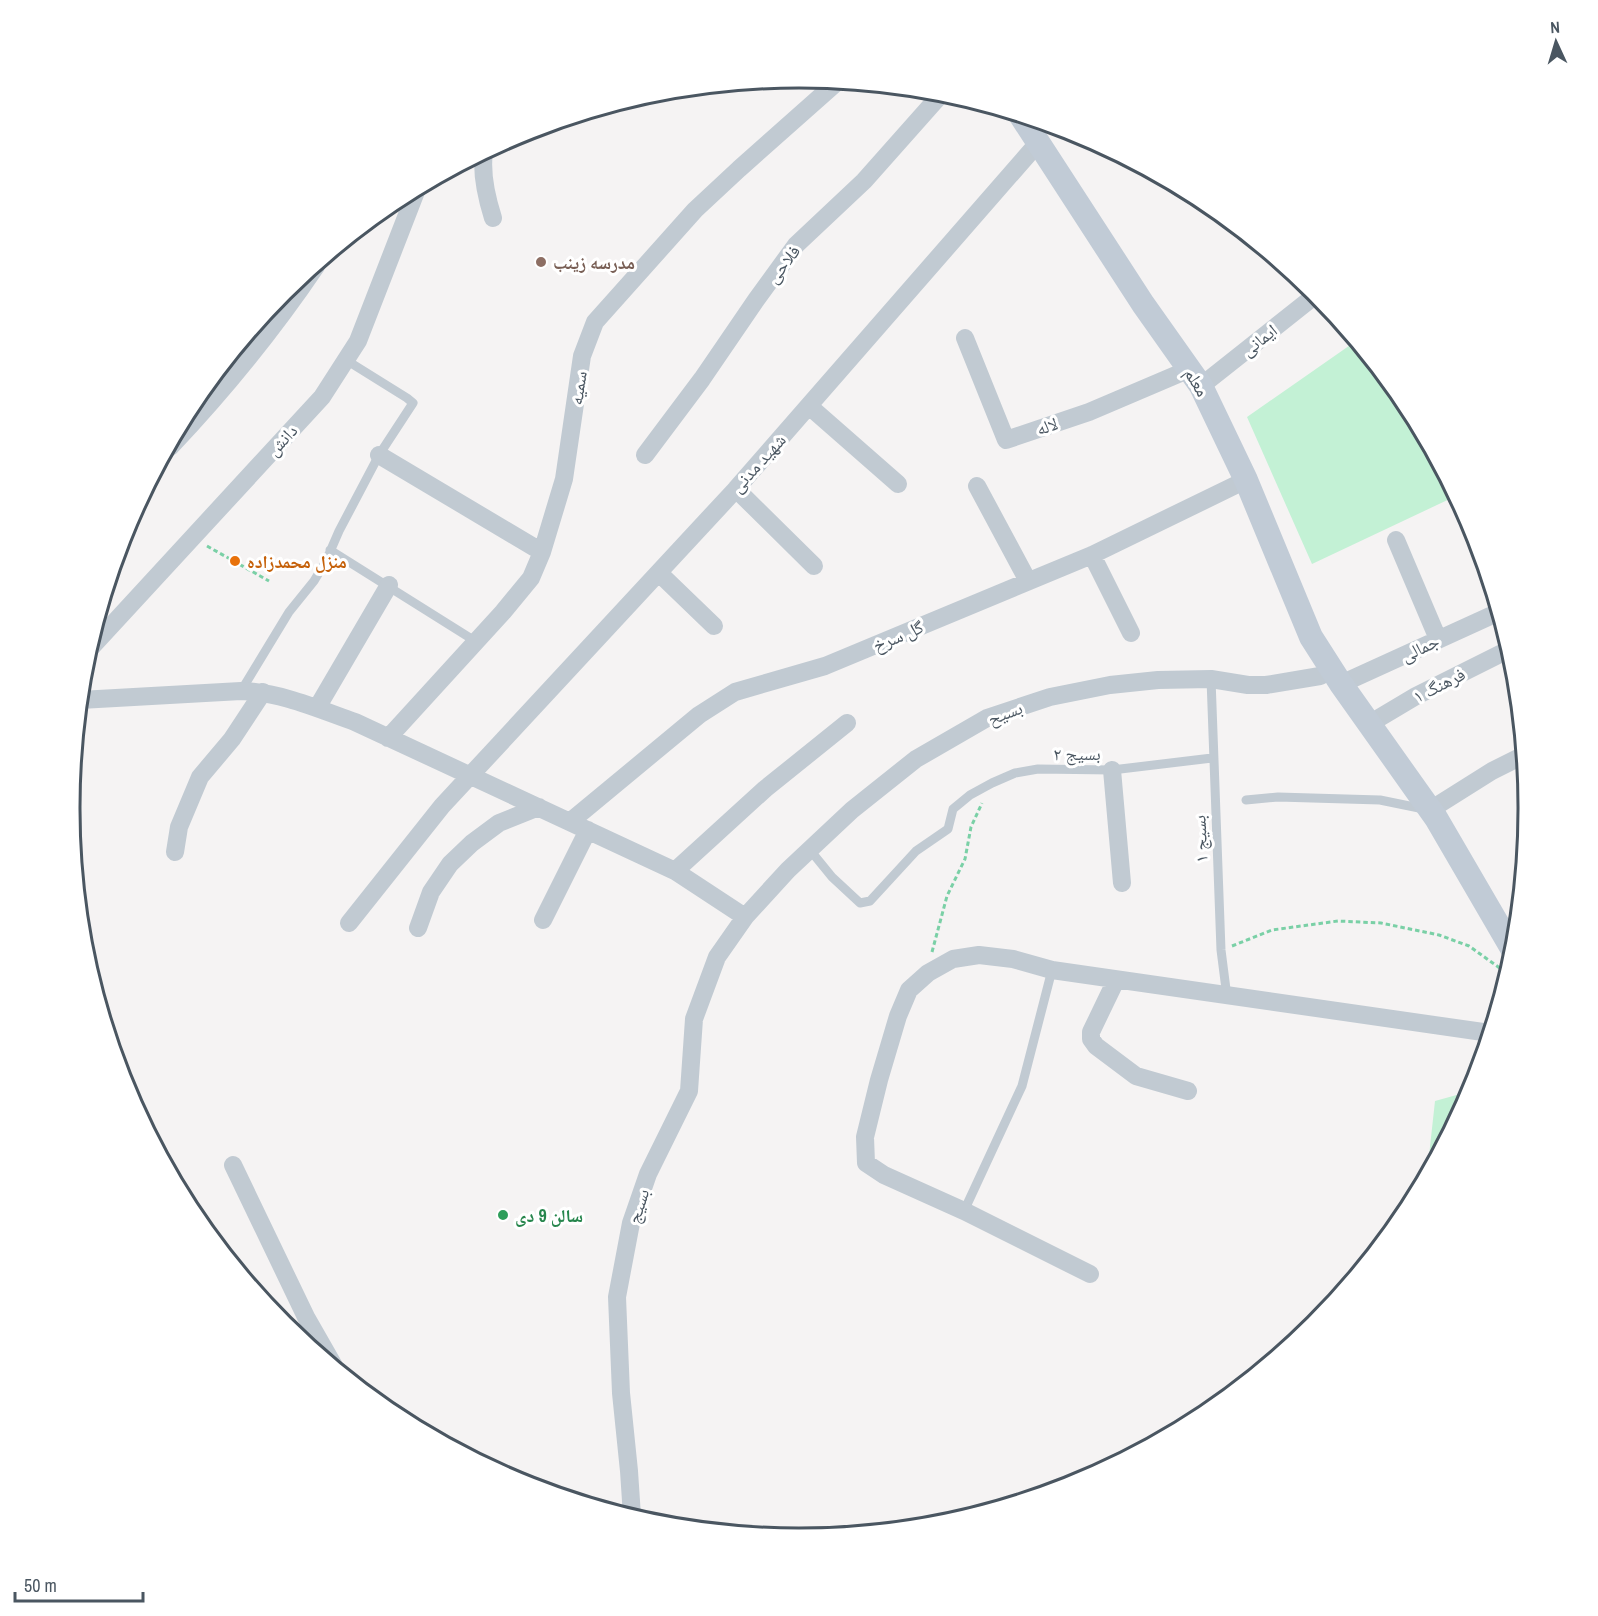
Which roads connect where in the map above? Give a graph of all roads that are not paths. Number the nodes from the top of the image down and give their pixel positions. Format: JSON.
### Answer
{"nodes":[{"id":1,"x":829,"y":89,"type":"edge"},
{"id":2,"x":935,"y":101,"type":"edge"},
{"id":3,"x":1027,"y":126,"type":"edge"},
{"id":4,"x":1038,"y":143,"type":"junction"},
{"id":5,"x":483,"y":162,"type":"edge"},
{"id":6,"x":412,"y":202,"type":"edge"},
{"id":7,"x":493,"y":218,"type":"dead end"},
{"id":8,"x":292,"y":297,"type":"edge"},
{"id":9,"x":1309,"y":300,"type":"edge"},
{"id":10,"x":965,"y":338,"type":"dead end"},
{"id":11,"x":346,"y":360,"type":"junction"},
{"id":12,"x":1195,"y":377,"type":"junction"},
{"id":13,"x":809,"y":406,"type":"junction"},
{"id":14,"x":194,"y":420,"type":"edge"},
{"id":15,"x":379,"y":455,"type":"junction"},
{"id":16,"x":645,"y":455,"type":"dead end"},
{"id":17,"x":1246,"y":480,"type":"junction"},
{"id":18,"x":898,"y":484,"type":"dead end"},
{"id":19,"x":977,"y":486,"type":"dead end"},
{"id":20,"x":736,"y":489,"type":"junction"},
{"id":21,"x":1396,"y":540,"type":"dead end"},
{"id":22,"x":330,"y":550,"type":"junction"},
{"id":23,"x":542,"y":552,"type":"junction"},
{"id":24,"x":1092,"y":555,"type":"junction"},
{"id":25,"x":814,"y":566,"type":"dead end"},
{"id":26,"x":660,"y":573,"type":"junction"},
{"id":27,"x":1028,"y":581,"type":"junction"},
{"id":28,"x":389,"y":585,"type":"junction"},
{"id":29,"x":1492,"y":615,"type":"edge"},
{"id":30,"x":714,"y":626,"type":"dead end"},
{"id":31,"x":1131,"y":633,"type":"dead end"},
{"id":32,"x":100,"y":638,"type":"edge"},
{"id":33,"x":1438,"y":639,"type":"junction"},
{"id":34,"x":475,"y":641,"type":"junction"},
{"id":35,"x":1501,"y":653,"type":"edge"},
{"id":36,"x":1336,"y":677,"type":"junction"},
{"id":37,"x":1210,"y":680,"type":"junction"},
{"id":38,"x":241,"y":691,"type":"junction"},
{"id":39,"x":263,"y":692,"type":"junction"},
{"id":40,"x":88,"y":700,"type":"edge"},
{"id":41,"x":318,"y":708,"type":"junction"},
{"id":42,"x":847,"y":723,"type":"dead end"},
{"id":43,"x":1369,"y":724,"type":"junction"},
{"id":44,"x":388,"y":738,"type":"junction"},
{"id":45,"x":1212,"y":758,"type":"junction"},
{"id":46,"x":1517,"y":759,"type":"edge"},
{"id":47,"x":1112,"y":770,"type":"junction"},
{"id":48,"x":470,"y":776,"type":"junction"},
{"id":49,"x":1246,"y":800,"type":"dead end"},
{"id":50,"x":539,"y":807,"type":"junction"},
{"id":51,"x":1430,"y":810,"type":"junction"},
{"id":52,"x":571,"y":821,"type":"junction"},
{"id":53,"x":588,"y":830,"type":"junction"},
{"id":54,"x":810,"y":850,"type":"junction"},
{"id":55,"x":175,"y":852,"type":"dead end"},
{"id":56,"x":675,"y":871,"type":"junction"},
{"id":57,"x":1122,"y":883,"type":"dead end"},
{"id":58,"x":745,"y":917,"type":"junction"},
{"id":59,"x":543,"y":920,"type":"dead end"},
{"id":60,"x":350,"y":923,"type":"dead end"},
{"id":61,"x":418,"y":928,"type":"dead end"},
{"id":62,"x":1507,"y":932,"type":"edge"},
{"id":63,"x":1052,"y":970,"type":"junction"},
{"id":64,"x":1116,"y":980,"type":"junction"},
{"id":65,"x":1227,"y":997,"type":"junction"},
{"id":66,"x":1482,"y":1032,"type":"edge"},
{"id":67,"x":1188,"y":1091,"type":"dead end"},
{"id":68,"x":233,"y":1165,"type":"dead end"},
{"id":69,"x":964,"y":1211,"type":"junction"},
{"id":70,"x":1090,"y":1274,"type":"dead end"},
{"id":71,"x":324,"y":1348,"type":"edge"},
{"id":72,"x":631,"y":1507,"type":"edge"}],
"edges":[{"from":1,"to":23,"type":"street","name":"سمیه"},
{"from":2,"to":16,"type":"street","name":"فلاحی"},
{"from":3,"to":4,"type":"main road","name":"معلم"},
{"from":4,"to":12,"type":"main road","name":"معلم"},
{"from":4,"to":13,"type":"street","name":"شهید مدنی"},
{"from":5,"to":7,"type":"street"},
{"from":6,"to":11,"type":"street","name":"دانش"},
{"from":8,"to":14,"type":"street"},
{"from":9,"to":12,"type":"street","name":"ایمانی"},
{"from":10,"to":12,"type":"street","name":"لاله"},
{"from":11,"to":15,"type":"lane"},
{"from":11,"to":32,"type":"street","name":"دانش"},
{"from":12,"to":17,"type":"main road","name":"معلم"},
{"from":13,"to":18,"type":"street"},
{"from":13,"to":20,"type":"street","name":"شهید مدنی"},
{"from":15,"to":22,"type":"lane"},
{"from":15,"to":23,"type":"street"},
{"from":17,"to":24,"type":"street","name":"گل سرخ"},
{"from":17,"to":36,"type":"main road","name":"معلم"},
{"from":19,"to":27,"type":"street"},
{"from":20,"to":25,"type":"street"},
{"from":20,"to":26,"type":"street","name":"شهید مدنی"},
{"from":21,"to":33,"type":"street"},
{"from":22,"to":28,"type":"lane"},
{"from":22,"to":38,"type":"lane"},
{"from":23,"to":34,"type":"street","name":"سمیه"},
{"from":24,"to":27,"type":"street","name":"گل سرخ"},
{"from":24,"to":31,"type":"street"},
{"from":26,"to":30,"type":"street"},
{"from":26,"to":48,"type":"street","name":"شهید مدنی"},
{"from":27,"to":52,"type":"street","name":"گل سرخ"},
{"from":28,"to":34,"type":"lane"},
{"from":28,"to":41,"type":"street"},
{"from":29,"to":33,"type":"street","name":"جمالی"},
{"from":33,"to":36,"type":"street","name":"جمالی"},
{"from":34,"to":44,"type":"street","name":"سمیه"},
{"from":35,"to":43,"type":"street","name":"فرهنگ ۱"},
{"from":36,"to":37,"type":"street","name":"بسیح"},
{"from":36,"to":43,"type":"main road","name":"معلم"},
{"from":37,"to":45,"type":"lane","name":"بسیج ۱"},
{"from":37,"to":54,"type":"street","name":"بسیح"},
{"from":38,"to":39,"type":"street"},
{"from":38,"to":40,"type":"street"},
{"from":39,"to":41,"type":"street"},
{"from":39,"to":55,"type":"street"},
{"from":41,"to":44,"type":"street"},
{"from":42,"to":56,"type":"street"},
{"from":43,"to":51,"type":"main road","name":"معلم"},
{"from":44,"to":48,"type":"street"},
{"from":45,"to":47,"type":"lane","name":"بسیج ۲"},
{"from":45,"to":65,"type":"lane","name":"بسیج ۱"},
{"from":46,"to":51,"type":"street"},
{"from":47,"to":54,"type":"lane","name":"بسیج ۲"},
{"from":47,"to":57,"type":"street"},
{"from":48,"to":50,"type":"street"},
{"from":48,"to":60,"type":"street","name":"شهید مدنی"},
{"from":49,"to":51,"type":"lane"},
{"from":50,"to":52,"type":"street"},
{"from":50,"to":61,"type":"street"},
{"from":51,"to":62,"type":"main road","name":"معلم"},
{"from":52,"to":53,"type":"street"},
{"from":53,"to":56,"type":"street"},
{"from":53,"to":59,"type":"street"},
{"from":54,"to":58,"type":"street","name":"بسیح"},
{"from":56,"to":58,"type":"street"},
{"from":58,"to":72,"type":"street","name":"بسیج"},
{"from":63,"to":64,"type":"street"},
{"from":63,"to":69,"type":"lane"},
{"from":63,"to":69,"type":"street"},
{"from":64,"to":65,"type":"street"},
{"from":64,"to":67,"type":"street"},
{"from":65,"to":66,"type":"street"},
{"from":68,"to":71,"type":"street"},
{"from":69,"to":70,"type":"street"}]}
